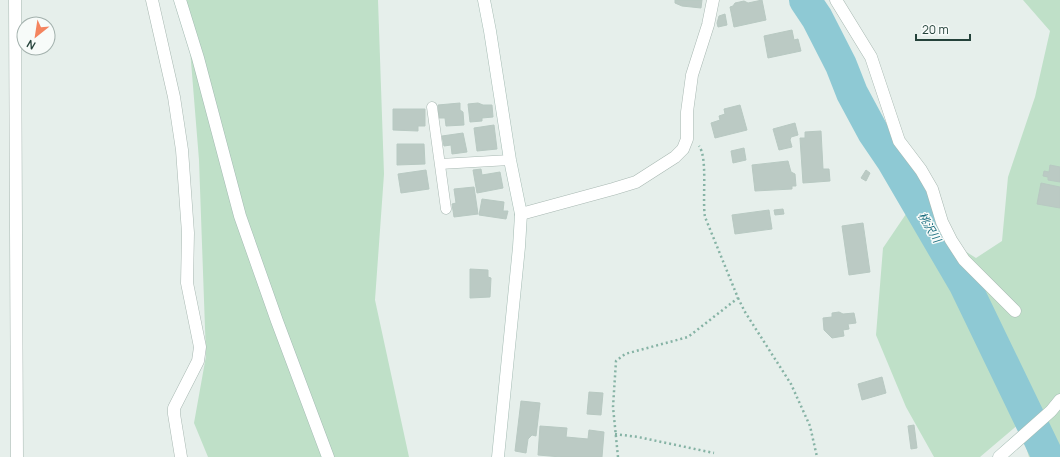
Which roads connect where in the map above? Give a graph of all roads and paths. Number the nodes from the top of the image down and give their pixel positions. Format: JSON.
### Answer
{"nodes":[{"id":1,"x":15,"y":0,"type":"edge"},
{"id":2,"x":152,"y":0,"type":"edge"},
{"id":3,"x":180,"y":0,"type":"edge"},
{"id":4,"x":484,"y":0,"type":"edge"},
{"id":5,"x":713,"y":0,"type":"edge"},
{"id":6,"x":836,"y":0,"type":"edge"},
{"id":7,"x":432,"y":106,"type":"dead end"},
{"id":8,"x":687,"y":132,"type":"junction"},
{"id":9,"x":510,"y":160,"type":"junction"},
{"id":10,"x":440,"y":164,"type":"junction"},
{"id":11,"x":446,"y":209,"type":"dead end"},
{"id":12,"x":520,"y":214,"type":"junction"},
{"id":13,"x":738,"y":298,"type":"junction"},
{"id":14,"x":1015,"y":311,"type":"dead end"},
{"id":15,"x":1060,"y":400,"type":"edge"},
{"id":16,"x":615,"y":434,"type":"junction"},
{"id":17,"x":714,"y":453,"type":"dead end"},
{"id":18,"x":17,"y":457,"type":"edge"},
{"id":19,"x":181,"y":457,"type":"edge"},
{"id":20,"x":328,"y":457,"type":"edge"},
{"id":21,"x":498,"y":457,"type":"edge"},
{"id":22,"x":618,"y":457,"type":"edge"},
{"id":23,"x":817,"y":457,"type":"edge"},
{"id":24,"x":998,"y":457,"type":"edge"}],
"edges":[{"from":1,"to":18,"type":"street"},
{"from":2,"to":19,"type":"street"},
{"from":3,"to":20,"type":"street"},
{"from":4,"to":9,"type":"street"},
{"from":5,"to":8,"type":"street"},
{"from":6,"to":14,"type":"street"},
{"from":7,"to":10,"type":"lane"},
{"from":8,"to":12,"type":"street"},
{"from":8,"to":13,"type":"path"},
{"from":9,"to":10,"type":"lane"},
{"from":9,"to":12,"type":"street"},
{"from":10,"to":11,"type":"lane"},
{"from":12,"to":21,"type":"street"},
{"from":13,"to":16,"type":"path"},
{"from":13,"to":23,"type":"path"},
{"from":15,"to":24,"type":"street"},
{"from":16,"to":17,"type":"path"},
{"from":16,"to":22,"type":"path"}]}
